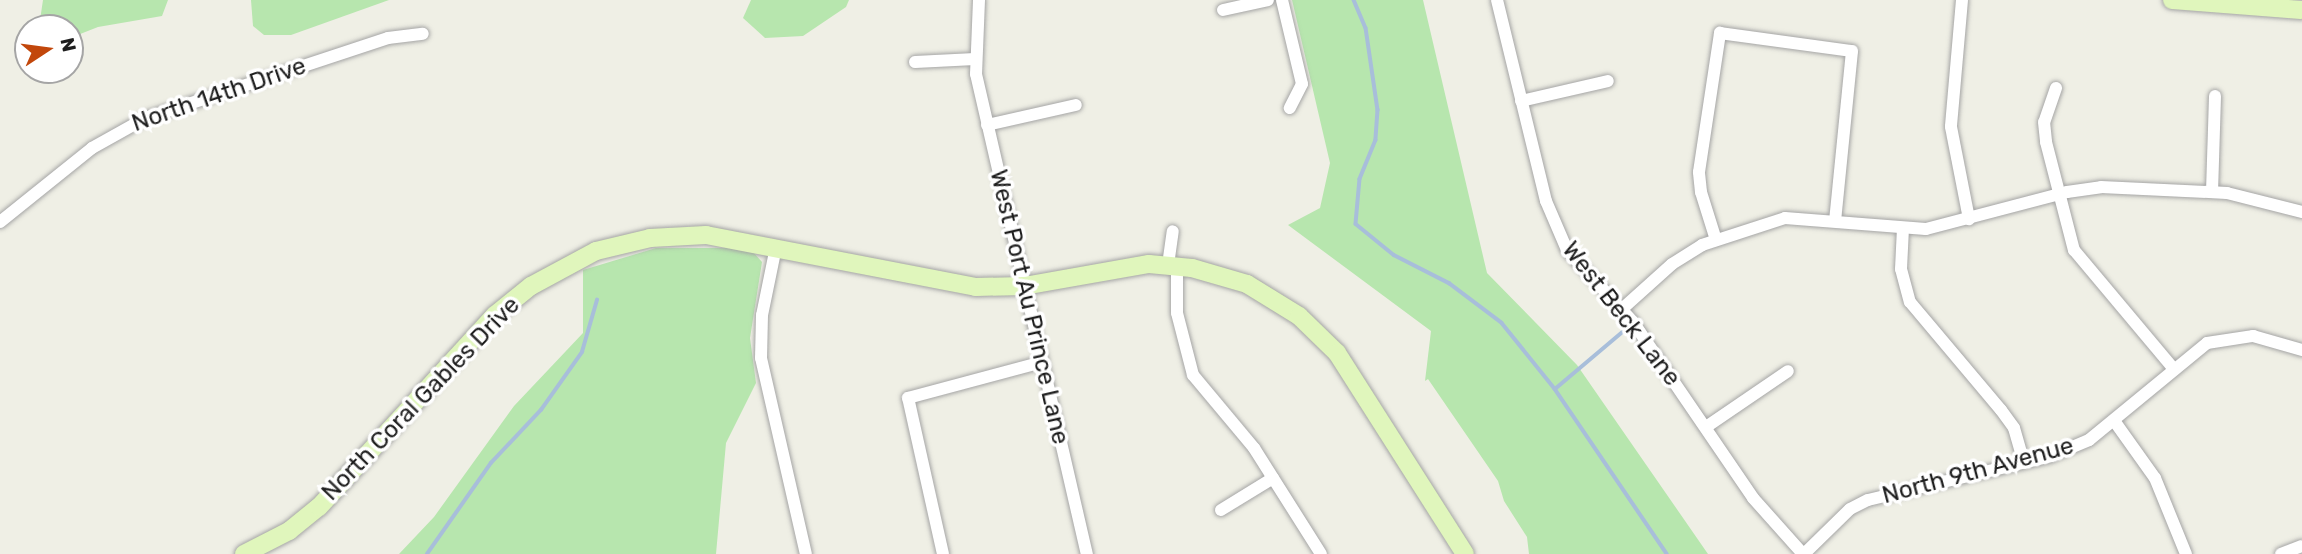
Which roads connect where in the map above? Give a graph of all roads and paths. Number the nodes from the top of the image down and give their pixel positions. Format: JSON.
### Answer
{"nodes":[{"id":1,"x":979,"y":0,"type":"edge"},
{"id":2,"x":1268,"y":0,"type":"edge"},
{"id":3,"x":1282,"y":0,"type":"edge"},
{"id":4,"x":1497,"y":0,"type":"edge"},
{"id":5,"x":1962,"y":0,"type":"edge"},
{"id":6,"x":2172,"y":0,"type":"edge"},
{"id":7,"x":1223,"y":10,"type":"dead end"},
{"id":8,"x":2302,"y":10,"type":"edge"},
{"id":9,"x":423,"y":34,"type":"dead end"},
{"id":10,"x":975,"y":59,"type":"junction"},
{"id":11,"x":915,"y":62,"type":"dead end"},
{"id":12,"x":1608,"y":81,"type":"dead end"},
{"id":13,"x":2056,"y":88,"type":"dead end"},
{"id":14,"x":2215,"y":96,"type":"dead end"},
{"id":15,"x":1521,"y":101,"type":"junction"},
{"id":16,"x":1076,"y":105,"type":"dead end"},
{"id":17,"x":1290,"y":108,"type":"dead end"},
{"id":18,"x":987,"y":125,"type":"junction"},
{"id":19,"x":2212,"y":191,"type":"junction"},
{"id":20,"x":2057,"y":194,"type":"junction"},
{"id":21,"x":2302,"y":212,"type":"edge"},
{"id":22,"x":1969,"y":219,"type":"junction"},
{"id":23,"x":1835,"y":220,"type":"junction"},
{"id":24,"x":0,"y":222,"type":"edge"},
{"id":25,"x":1903,"y":228,"type":"junction"},
{"id":26,"x":1173,"y":231,"type":"dead end"},
{"id":27,"x":1716,"y":240,"type":"junction"},
{"id":28,"x":776,"y":247,"type":"junction"},
{"id":29,"x":1173,"y":266,"type":"junction"},
{"id":30,"x":1024,"y":286,"type":"junction"},
{"id":31,"x":1622,"y":309,"type":"junction"},
{"id":32,"x":2302,"y":349,"type":"edge"},
{"id":33,"x":1042,"y":362,"type":"junction"},
{"id":34,"x":2174,"y":369,"type":"junction"},
{"id":35,"x":1788,"y":372,"type":"dead end"},
{"id":36,"x":2115,"y":422,"type":"junction"},
{"id":37,"x":1706,"y":427,"type":"junction"},
{"id":38,"x":2024,"y":463,"type":"junction"},
{"id":39,"x":1273,"y":478,"type":"junction"},
{"id":40,"x":1221,"y":510,"type":"dead end"},
{"id":41,"x":2302,"y":546,"type":"edge"},
{"id":42,"x":244,"y":554,"type":"edge"},
{"id":43,"x":806,"y":554,"type":"edge"},
{"id":44,"x":943,"y":554,"type":"edge"},
{"id":45,"x":1087,"y":554,"type":"edge"},
{"id":46,"x":1321,"y":554,"type":"edge"},
{"id":47,"x":1465,"y":554,"type":"edge"},
{"id":48,"x":1803,"y":554,"type":"edge"},
{"id":49,"x":2186,"y":554,"type":"edge"},
{"id":50,"x":2281,"y":554,"type":"edge"}],
"edges":[{"from":1,"to":10,"type":"street","name":"West Port Au Prince Lane"},
{"from":2,"to":7,"type":"street"},
{"from":3,"to":17,"type":"street"},
{"from":4,"to":15,"type":"street","name":"West Beck Lane"},
{"from":5,"to":22,"type":"street"},
{"from":6,"to":8,"type":"street"},
{"from":9,"to":24,"type":"street","name":"North 14th Drive"},
{"from":10,"to":11,"type":"street"},
{"from":10,"to":18,"type":"street","name":"West Port Au Prince Lane"},
{"from":12,"to":15,"type":"street"},
{"from":13,"to":20,"type":"street"},
{"from":14,"to":19,"type":"street"},
{"from":15,"to":31,"type":"street","name":"West Beck Lane"},
{"from":16,"to":18,"type":"street"},
{"from":18,"to":30,"type":"street","name":"West Port Au Prince Lane"},
{"from":19,"to":20,"type":"street"},
{"from":19,"to":21,"type":"street"},
{"from":20,"to":22,"type":"street"},
{"from":20,"to":34,"type":"street"},
{"from":22,"to":25,"type":"street"},
{"from":23,"to":25,"type":"street"},
{"from":23,"to":27,"type":"street"},
{"from":23,"to":27,"type":"street"},
{"from":25,"to":38,"type":"street"},
{"from":26,"to":29,"type":"street"},
{"from":27,"to":31,"type":"street"},
{"from":28,"to":30,"type":"street","name":"North Coral Gables Drive"},
{"from":28,"to":42,"type":"street","name":"North Coral Gables Drive"},
{"from":28,"to":43,"type":"street"},
{"from":29,"to":30,"type":"street","name":"North Coral Gables Drive"},
{"from":29,"to":39,"type":"street"},
{"from":29,"to":47,"type":"street","name":"North Coral Gables Drive"},
{"from":30,"to":33,"type":"street","name":"West Port Au Prince Lane"},
{"from":31,"to":37,"type":"street","name":"West Beck Lane"},
{"from":32,"to":34,"type":"street","name":"North 9th Avenue"},
{"from":33,"to":44,"type":"street"},
{"from":33,"to":45,"type":"street","name":"West Port Au Prince Lane"},
{"from":34,"to":36,"type":"street","name":"North 9th Avenue"},
{"from":35,"to":37,"type":"street"},
{"from":36,"to":38,"type":"street","name":"North 9th Avenue"},
{"from":36,"to":49,"type":"street"},
{"from":37,"to":48,"type":"street","name":"West Beck Lane"},
{"from":38,"to":48,"type":"street","name":"North 9th Avenue"},
{"from":39,"to":40,"type":"street"},
{"from":39,"to":46,"type":"street"},
{"from":41,"to":50,"type":"street"}]}
